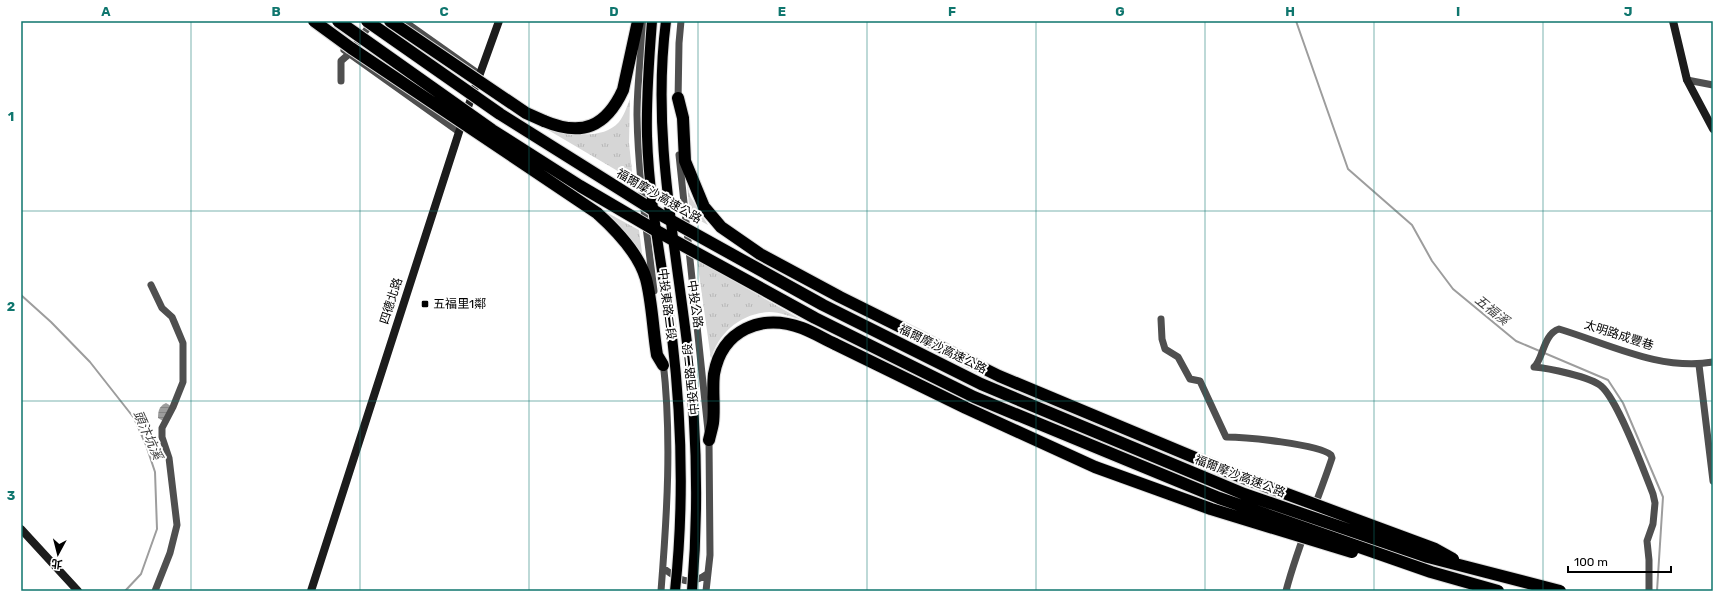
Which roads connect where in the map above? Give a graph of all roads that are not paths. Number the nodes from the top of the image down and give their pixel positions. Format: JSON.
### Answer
{"nodes":[{"id":1,"x":307,"y":21,"type":"edge"},
{"id":2,"x":314,"y":21,"type":"edge"},
{"id":3,"x":338,"y":21,"type":"edge"},
{"id":4,"x":367,"y":21,"type":"edge"},
{"id":5,"x":372,"y":21,"type":"edge"},
{"id":6,"x":390,"y":21,"type":"edge"},
{"id":7,"x":404,"y":21,"type":"edge"},
{"id":8,"x":499,"y":21,"type":"edge"},
{"id":9,"x":638,"y":21,"type":"edge"},
{"id":10,"x":644,"y":21,"type":"edge"},
{"id":11,"x":652,"y":21,"type":"edge"},
{"id":12,"x":666,"y":21,"type":"edge"},
{"id":13,"x":681,"y":21,"type":"edge"},
{"id":14,"x":1673,"y":21,"type":"edge"},
{"id":15,"x":349,"y":54,"type":"junction"},
{"id":16,"x":479,"y":74,"type":"junction"},
{"id":17,"x":1687,"y":80,"type":"junction"},
{"id":18,"x":341,"y":81,"type":"dead end"},
{"id":19,"x":1713,"y":85,"type":"edge"},
{"id":20,"x":678,"y":98,"type":"junction"},
{"id":21,"x":470,"y":101,"type":"junction"},
{"id":22,"x":481,"y":108,"type":"dead end"},
{"id":23,"x":1713,"y":129,"type":"edge"},
{"id":24,"x":459,"y":132,"type":"junction"},
{"id":25,"x":151,"y":285,"type":"dead end"},
{"id":26,"x":1161,"y":319,"type":"dead end"},
{"id":27,"x":1713,"y":362,"type":"edge"},
{"id":28,"x":663,"y":365,"type":"junction"},
{"id":29,"x":1698,"y":365,"type":"junction"},
{"id":30,"x":708,"y":440,"type":"junction"},
{"id":31,"x":1713,"y":481,"type":"edge"},
{"id":32,"x":21,"y":529,"type":"edge"},
{"id":33,"x":1463,"y":565,"type":"junction"},
{"id":34,"x":663,"y":568,"type":"junction"},
{"id":35,"x":1431,"y":572,"type":"junction"},
{"id":36,"x":707,"y":574,"type":"junction"},
{"id":37,"x":1649,"y":588,"type":"edge"},
{"id":38,"x":78,"y":591,"type":"edge"},
{"id":39,"x":155,"y":591,"type":"edge"},
{"id":40,"x":312,"y":591,"type":"edge"},
{"id":41,"x":661,"y":591,"type":"edge"},
{"id":42,"x":675,"y":591,"type":"edge"},
{"id":43,"x":692,"y":591,"type":"edge"},
{"id":44,"x":706,"y":591,"type":"edge"},
{"id":45,"x":1286,"y":591,"type":"edge"},
{"id":46,"x":1498,"y":591,"type":"edge"},
{"id":47,"x":1560,"y":591,"type":"edge"}],
"edges":[{"from":1,"to":15,"type":"street"},
{"from":2,"to":28,"type":"highway","bridge":true},
{"from":3,"to":35,"type":"highway","bridge":true},
{"from":4,"to":33,"type":"highway","name":"福爾摩沙高速公路","bridge":true},
{"from":5,"to":15,"type":"street"},
{"from":6,"to":9,"type":"highway","bridge":true},
{"from":7,"to":16,"type":"street"},
{"from":8,"to":16,"type":"street","name":"四德北路"},
{"from":10,"to":28,"type":"street","name":"中投東路二段"},
{"from":11,"to":42,"type":"main road","bridge":true},
{"from":12,"to":43,"type":"main road","name":"中投公路","bridge":true},
{"from":13,"to":20,"type":"street","name":"中投西路二段"},
{"from":14,"to":17,"type":"street"},
{"from":15,"to":18,"type":"street"},
{"from":15,"to":24,"type":"street"},
{"from":16,"to":21,"type":"street","name":"四德北路"},
{"from":17,"to":19,"type":"street"},
{"from":17,"to":23,"type":"street"},
{"from":20,"to":30,"type":"street","name":"中投西路二段"},
{"from":20,"to":33,"type":"highway","bridge":true},
{"from":21,"to":22,"type":"street"},
{"from":21,"to":24,"type":"street","name":"四德北路"},
{"from":24,"to":40,"type":"street","name":"四德北路"},
{"from":25,"to":39,"type":"street"},
{"from":26,"to":45,"type":"street"},
{"from":27,"to":29,"type":"street","name":"太明路成豐巷"},
{"from":28,"to":34,"type":"street","name":"中投東路二段"},
{"from":29,"to":31,"type":"street"},
{"from":29,"to":37,"type":"street","name":"太明路成豐巷"},
{"from":30,"to":35,"type":"highway","bridge":true},
{"from":30,"to":36,"type":"street","name":"中投西路二段"},
{"from":32,"to":38,"type":"street"},
{"from":33,"to":47,"type":"highway","name":"福爾摩沙高速公路","bridge":true},
{"from":34,"to":36,"type":"street"},
{"from":34,"to":41,"type":"street","name":"中投東路二段"},
{"from":35,"to":46,"type":"highway","bridge":true},
{"from":36,"to":44,"type":"street","name":"中投西路二段"}]}
